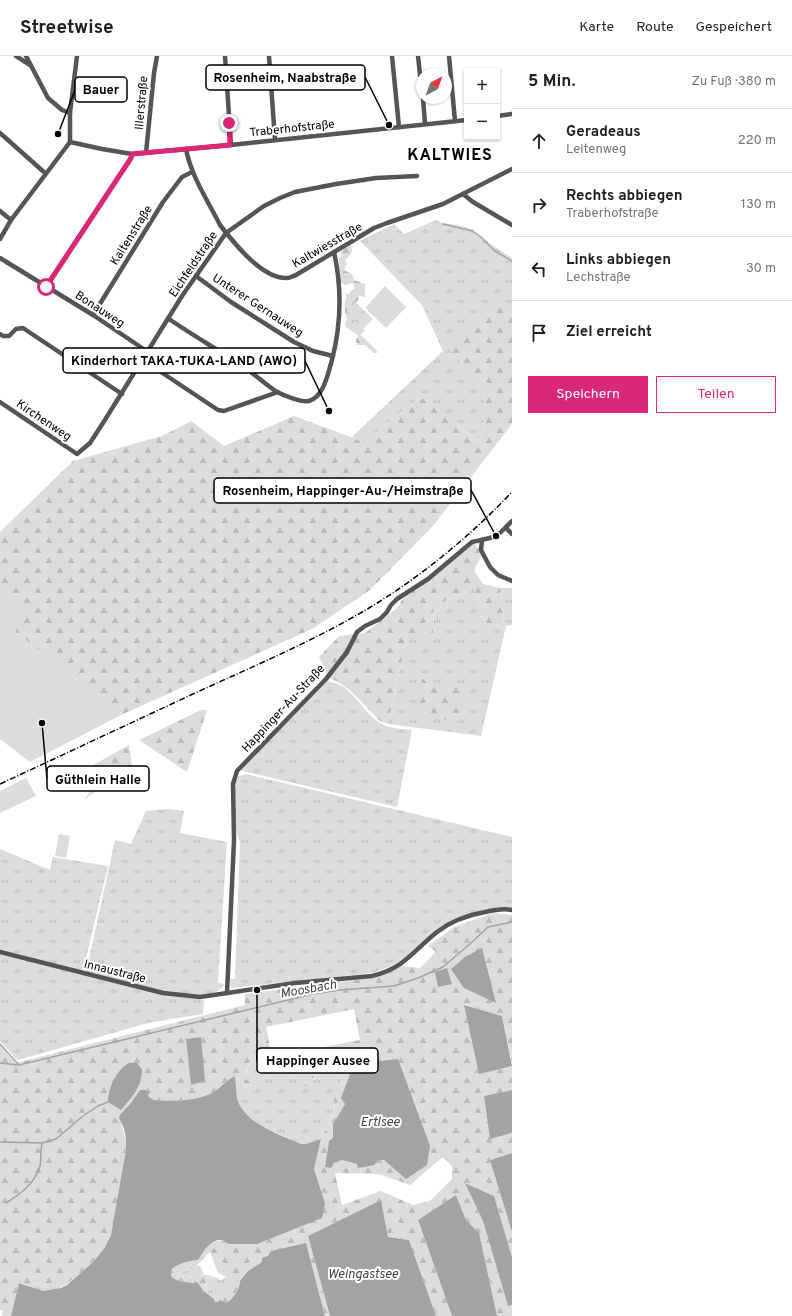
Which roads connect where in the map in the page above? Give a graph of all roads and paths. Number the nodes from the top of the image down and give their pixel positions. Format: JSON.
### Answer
{"nodes":[{"id":1,"x":16,"y":56,"type":"edge"},
{"id":2,"x":26,"y":56,"type":"edge"},
{"id":3,"x":77,"y":56,"type":"edge"},
{"id":4,"x":157,"y":56,"type":"edge"},
{"id":5,"x":225,"y":56,"type":"edge"},
{"id":6,"x":269,"y":56,"type":"edge"},
{"id":7,"x":392,"y":56,"type":"edge"},
{"id":8,"x":418,"y":56,"type":"edge"},
{"id":9,"x":450,"y":56,"type":"edge"},
{"id":10,"x":30,"y":66,"type":"junction"},
{"id":11,"x":419,"y":68,"type":"edge"},
{"id":12,"x":423,"y":104,"type":"edge"},
{"id":13,"x":70,"y":113,"type":"junction"},
{"id":14,"x":512,"y":114,"type":"edge"},
{"id":15,"x":500,"y":116,"type":"edge"},
{"id":16,"x":464,"y":120,"type":"edge"},
{"id":17,"x":455,"y":121,"type":"junction"},
{"id":18,"x":425,"y":124,"type":"junction"},
{"id":19,"x":399,"y":127,"type":"junction"},
{"id":20,"x":0,"y":133,"type":"edge"},
{"id":21,"x":275,"y":140,"type":"junction"},
{"id":22,"x":70,"y":142,"type":"junction"},
{"id":23,"x":230,"y":145,"type":"junction"},
{"id":24,"x":186,"y":149,"type":"junction"},
{"id":25,"x":146,"y":152,"type":"junction"},
{"id":26,"x":132,"y":154,"type":"junction"},
{"id":27,"x":512,"y":169,"type":"edge"},
{"id":28,"x":192,"y":172,"type":"junction"},
{"id":29,"x":45,"y":173,"type":"junction"},
{"id":30,"x":417,"y":176,"type":"dead end"},
{"id":31,"x":463,"y":194,"type":"junction"},
{"id":32,"x":0,"y":211,"type":"edge"},
{"id":33,"x":11,"y":220,"type":"junction"},
{"id":34,"x":512,"y":225,"type":"edge"},
{"id":35,"x":226,"y":233,"type":"junction"},
{"id":36,"x":0,"y":239,"type":"edge"},
{"id":37,"x":334,"y":252,"type":"junction"},
{"id":38,"x":0,"y":258,"type":"edge"},
{"id":39,"x":196,"y":276,"type":"junction"},
{"id":40,"x":46,"y":287,"type":"junction"},
{"id":41,"x":93,"y":315,"type":"junction"},
{"id":42,"x":168,"y":319,"type":"junction"},
{"id":43,"x":0,"y":334,"type":"edge"},
{"id":44,"x":148,"y":352,"type":"junction"},
{"id":45,"x":333,"y":356,"type":"junction"},
{"id":46,"x":143,"y":360,"type":"junction"},
{"id":47,"x":278,"y":392,"type":"junction"},
{"id":48,"x":122,"y":394,"type":"junction"},
{"id":49,"x":0,"y":402,"type":"edge"},
{"id":50,"x":77,"y":454,"type":"joint"},
{"id":51,"x":512,"y":521,"type":"edge"},
{"id":52,"x":506,"y":528,"type":"junction"},
{"id":53,"x":512,"y":534,"type":"edge"},
{"id":54,"x":482,"y":540,"type":"junction"},
{"id":55,"x":512,"y":581,"type":"edge"},
{"id":56,"x":512,"y":910,"type":"edge"},
{"id":57,"x":0,"y":952,"type":"edge"},
{"id":58,"x":227,"y":993,"type":"junction"}],
"edges":[{"from":1,"to":10,"type":"street"},
{"from":2,"to":10,"type":"street"},
{"from":3,"to":13,"type":"street"},
{"from":4,"to":25,"type":"street","name":"Illerstraße"},
{"from":5,"to":23,"type":"street"},
{"from":6,"to":21,"type":"street"},
{"from":7,"to":19,"type":"street"},
{"from":8,"to":11,"type":"street"},
{"from":9,"to":17,"type":"street"},
{"from":10,"to":13,"type":"street"},
{"from":12,"to":18,"type":"street"},
{"from":13,"to":22,"type":"street"},
{"from":14,"to":15,"type":"street"},
{"from":16,"to":17,"type":"street","name":"Traberhofstraße"},
{"from":17,"to":18,"type":"street","name":"Traberhofstraße"},
{"from":18,"to":19,"type":"street","name":"Traberhofstraße"},
{"from":19,"to":21,"type":"street","name":"Traberhofstraße"},
{"from":20,"to":29,"type":"street"},
{"from":21,"to":23,"type":"street","name":"Traberhofstraße"},
{"from":22,"to":26,"type":"street","name":"Traberhofstraße"},
{"from":22,"to":29,"type":"street"},
{"from":23,"to":24,"type":"street","name":"Traberhofstraße"},
{"from":24,"to":25,"type":"street","name":"Traberhofstraße"},
{"from":24,"to":28,"type":"street","name":"Kaltwiesstraße"},
{"from":25,"to":26,"type":"street","name":"Traberhofstraße"},
{"from":26,"to":40,"type":"street"},
{"from":27,"to":31,"type":"street","name":"Kaltwiesstraße"},
{"from":28,"to":35,"type":"street","name":"Kaltwiesstraße"},
{"from":28,"to":41,"type":"street","name":"Kaltenstraße"},
{"from":29,"to":33,"type":"street"},
{"from":30,"to":35,"type":"street","name":"Eichfeldstraße"},
{"from":31,"to":34,"type":"street"},
{"from":31,"to":37,"type":"street","name":"Kaltwiesstraße"},
{"from":32,"to":33,"type":"street"},
{"from":33,"to":36,"type":"street"},
{"from":35,"to":37,"type":"street","name":"Kaltwiesstraße"},
{"from":35,"to":39,"type":"street","name":"Eichfeldstraße"},
{"from":37,"to":45,"type":"street"},
{"from":38,"to":40,"type":"street","name":"Bonauweg"},
{"from":39,"to":42,"type":"street","name":"Eichfeldstraße"},
{"from":39,"to":45,"type":"street","name":"Unterer Gernauweg"},
{"from":40,"to":41,"type":"street","name":"Bonauweg"},
{"from":41,"to":44,"type":"street","name":"Bonauweg"},
{"from":42,"to":44,"type":"street","name":"Eichfeldstraße"},
{"from":42,"to":47,"type":"street"},
{"from":43,"to":48,"type":"street"},
{"from":44,"to":46,"type":"street","name":"Eichfeldstraße"},
{"from":45,"to":47,"type":"street"},
{"from":46,"to":47,"type":"street"},
{"from":46,"to":48,"type":"street","name":"Eichfeldstraße"},
{"from":48,"to":50,"type":"street","name":"Eichfeldstraße"},
{"from":49,"to":50,"type":"street","name":"Kirchenweg"},
{"from":51,"to":52,"type":"street","name":"Happinger-Au-Straße"},
{"from":52,"to":53,"type":"street"},
{"from":52,"to":54,"type":"street","name":"Happinger-Au-Straße"},
{"from":54,"to":55,"type":"street"},
{"from":54,"to":58,"type":"street","name":"Happinger-Au-Straße"},
{"from":56,"to":58,"type":"street","name":"Innaustraße"},
{"from":57,"to":58,"type":"street","name":"Innaustraße"}]}
